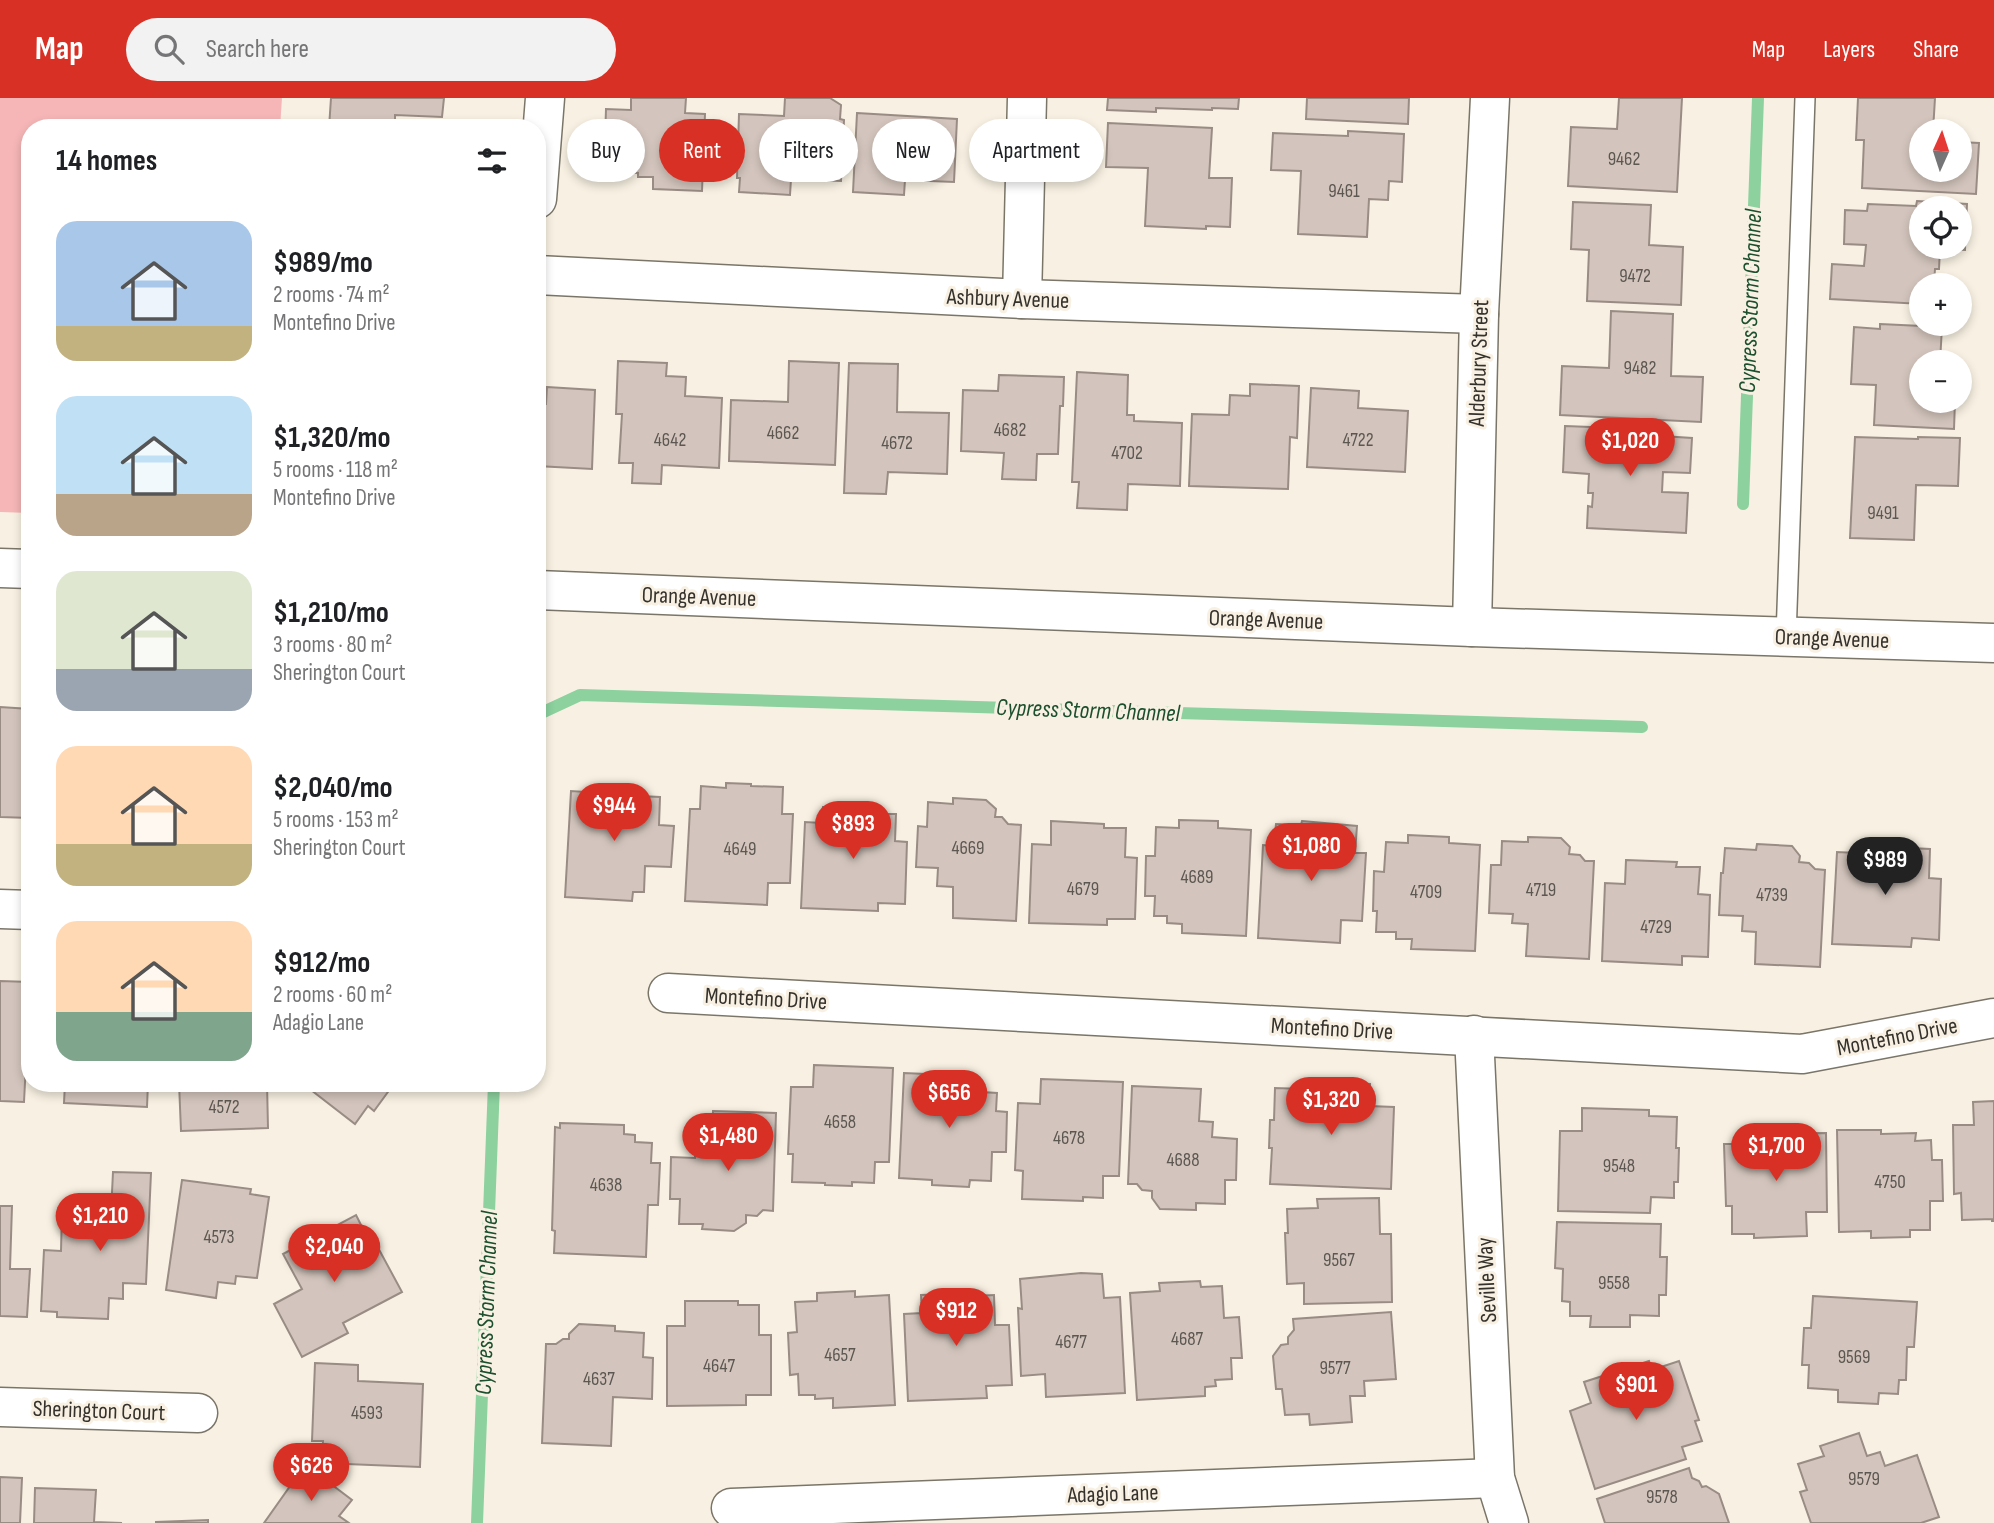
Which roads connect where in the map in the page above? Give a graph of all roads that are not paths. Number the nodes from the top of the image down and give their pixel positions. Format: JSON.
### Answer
{"nodes":[{"id":1,"x":545,"y":98,"type":"edge"},
{"id":2,"x":1027,"y":98,"type":"edge"},
{"id":3,"x":1490,"y":98,"type":"edge"},
{"id":4,"x":1805,"y":98,"type":"edge"},
{"id":5,"x":543,"y":119,"type":"edge"},
{"id":6,"x":546,"y":275,"type":"edge"},
{"id":7,"x":1022,"y":299,"type":"junction"},
{"id":8,"x":1479,"y":314,"type":"junction"},
{"id":9,"x":0,"y":568,"type":"edge"},
{"id":10,"x":21,"y":569,"type":"edge"},
{"id":11,"x":546,"y":590,"type":"edge"},
{"id":12,"x":1472,"y":627,"type":"junction"},
{"id":13,"x":1786,"y":637,"type":"junction"},
{"id":14,"x":1994,"y":643,"type":"edge"},
{"id":15,"x":0,"y":909,"type":"edge"},
{"id":16,"x":21,"y":910,"type":"edge"},
{"id":17,"x":668,"y":993,"type":"dead end"},
{"id":18,"x":1994,"y":1018,"type":"edge"},
{"id":19,"x":1474,"y":1035,"type":"junction"},
{"id":20,"x":0,"y":1407,"type":"edge"},
{"id":21,"x":198,"y":1413,"type":"dead end"},
{"id":22,"x":1495,"y":1478,"type":"junction"},
{"id":23,"x":732,"y":1508,"type":"dead end"},
{"id":24,"x":1509,"y":1523,"type":"edge"}],
"edges":[{"from":1,"to":5,"type":"street"},
{"from":2,"to":7,"type":"street"},
{"from":3,"to":8,"type":"street","name":"Alderbury Street"},
{"from":4,"to":13,"type":"lane"},
{"from":6,"to":7,"type":"street","name":"Ashbury Avenue"},
{"from":7,"to":8,"type":"street","name":"Ashbury Avenue"},
{"from":8,"to":12,"type":"street","name":"Alderbury Street"},
{"from":9,"to":10,"type":"street"},
{"from":11,"to":12,"type":"street","name":"Orange Avenue"},
{"from":12,"to":13,"type":"street","name":"Orange Avenue"},
{"from":13,"to":14,"type":"street","name":"Orange Avenue"},
{"from":15,"to":16,"type":"street"},
{"from":17,"to":19,"type":"street","name":"Montefino Drive"},
{"from":18,"to":19,"type":"street","name":"Montefino Drive"},
{"from":19,"to":22,"type":"street","name":"Seville Way"},
{"from":20,"to":21,"type":"street","name":"Sherington Court"},
{"from":22,"to":23,"type":"street","name":"Adagio Lane"},
{"from":22,"to":24,"type":"street","name":"Seville Way"}]}
